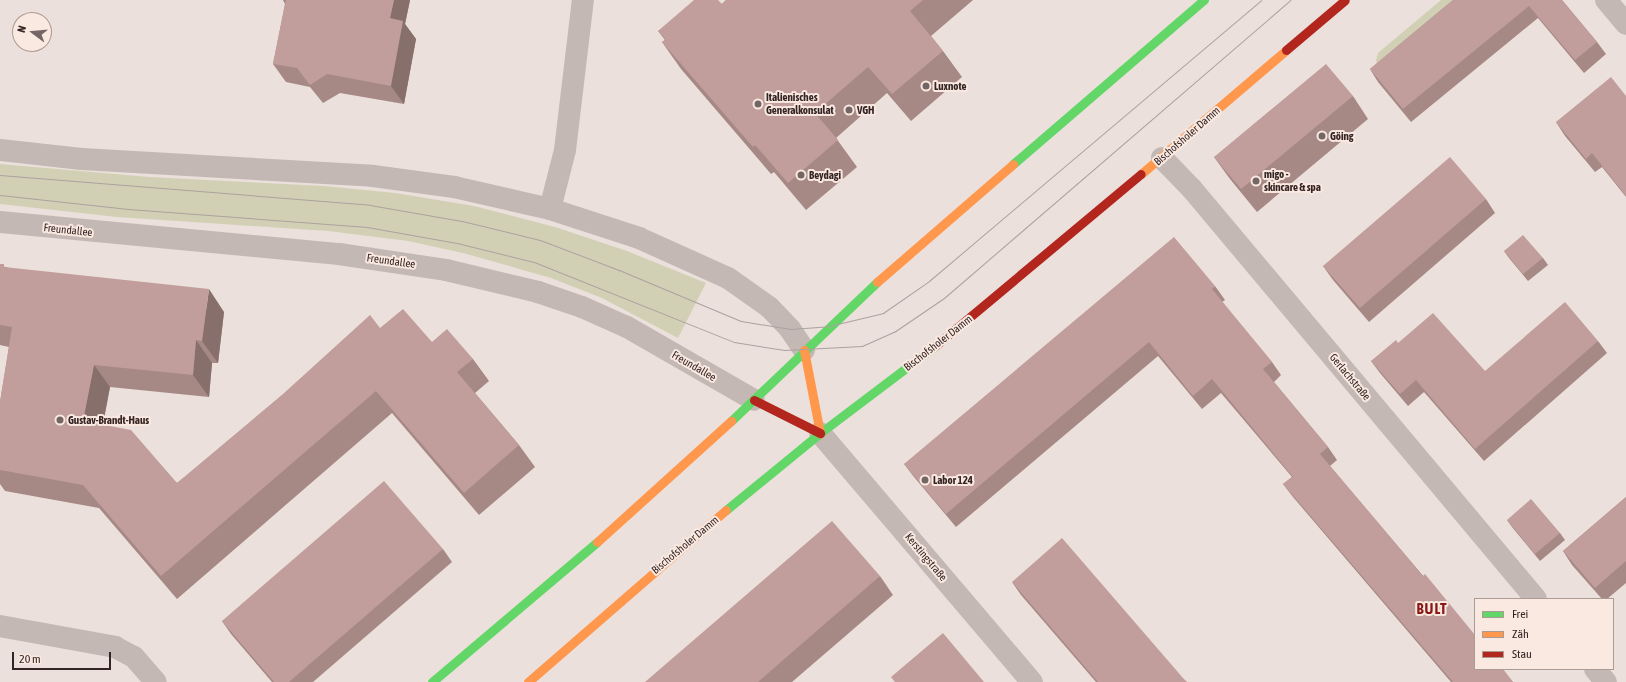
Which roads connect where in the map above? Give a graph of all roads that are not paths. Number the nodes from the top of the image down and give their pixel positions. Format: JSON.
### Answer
{"nodes":[{"id":1,"x":583,"y":0,"type":"edge"},
{"id":2,"x":1204,"y":0,"type":"edge"},
{"id":3,"x":1345,"y":0,"type":"edge"},
{"id":4,"x":1606,"y":0,"type":"edge"},
{"id":5,"x":1626,"y":24,"type":"edge"},
{"id":6,"x":0,"y":150,"type":"edge"},
{"id":7,"x":1162,"y":158,"type":"junction"},
{"id":8,"x":550,"y":208,"type":"junction"},
{"id":9,"x":0,"y":222,"type":"edge"},
{"id":10,"x":804,"y":350,"type":"junction"},
{"id":11,"x":754,"y":400,"type":"junction"},
{"id":12,"x":820,"y":433,"type":"junction"},
{"id":13,"x":1535,"y":598,"type":"edge"},
{"id":14,"x":0,"y":626,"type":"edge"},
{"id":15,"x":1596,"y":670,"type":"edge"},
{"id":16,"x":156,"y":682,"type":"edge"},
{"id":17,"x":432,"y":682,"type":"edge"},
{"id":18,"x":528,"y":682,"type":"edge"},
{"id":19,"x":1032,"y":682,"type":"edge"},
{"id":20,"x":1606,"y":682,"type":"edge"}],
"edges":[{"from":1,"to":8,"type":"street"},
{"from":2,"to":10,"type":"main road"},
{"from":3,"to":7,"type":"main road","name":"Bischofsholer Damm"},
{"from":4,"to":5,"type":"street"},
{"from":6,"to":8,"type":"street"},
{"from":7,"to":12,"type":"main road","name":"Bischofsholer Damm"},
{"from":7,"to":13,"type":"street","name":"Gerlachstraße"},
{"from":8,"to":10,"type":"street"},
{"from":9,"to":11,"type":"street","name":"Freundallee"},
{"from":10,"to":11,"type":"main road"},
{"from":10,"to":12,"type":"main road"},
{"from":11,"to":12,"type":"main road"},
{"from":11,"to":17,"type":"main road"},
{"from":12,"to":18,"type":"main road","name":"Bischofsholer Damm"},
{"from":12,"to":19,"type":"street","name":"Kerstingstraße"},
{"from":14,"to":16,"type":"street"},
{"from":15,"to":20,"type":"street"}]}
